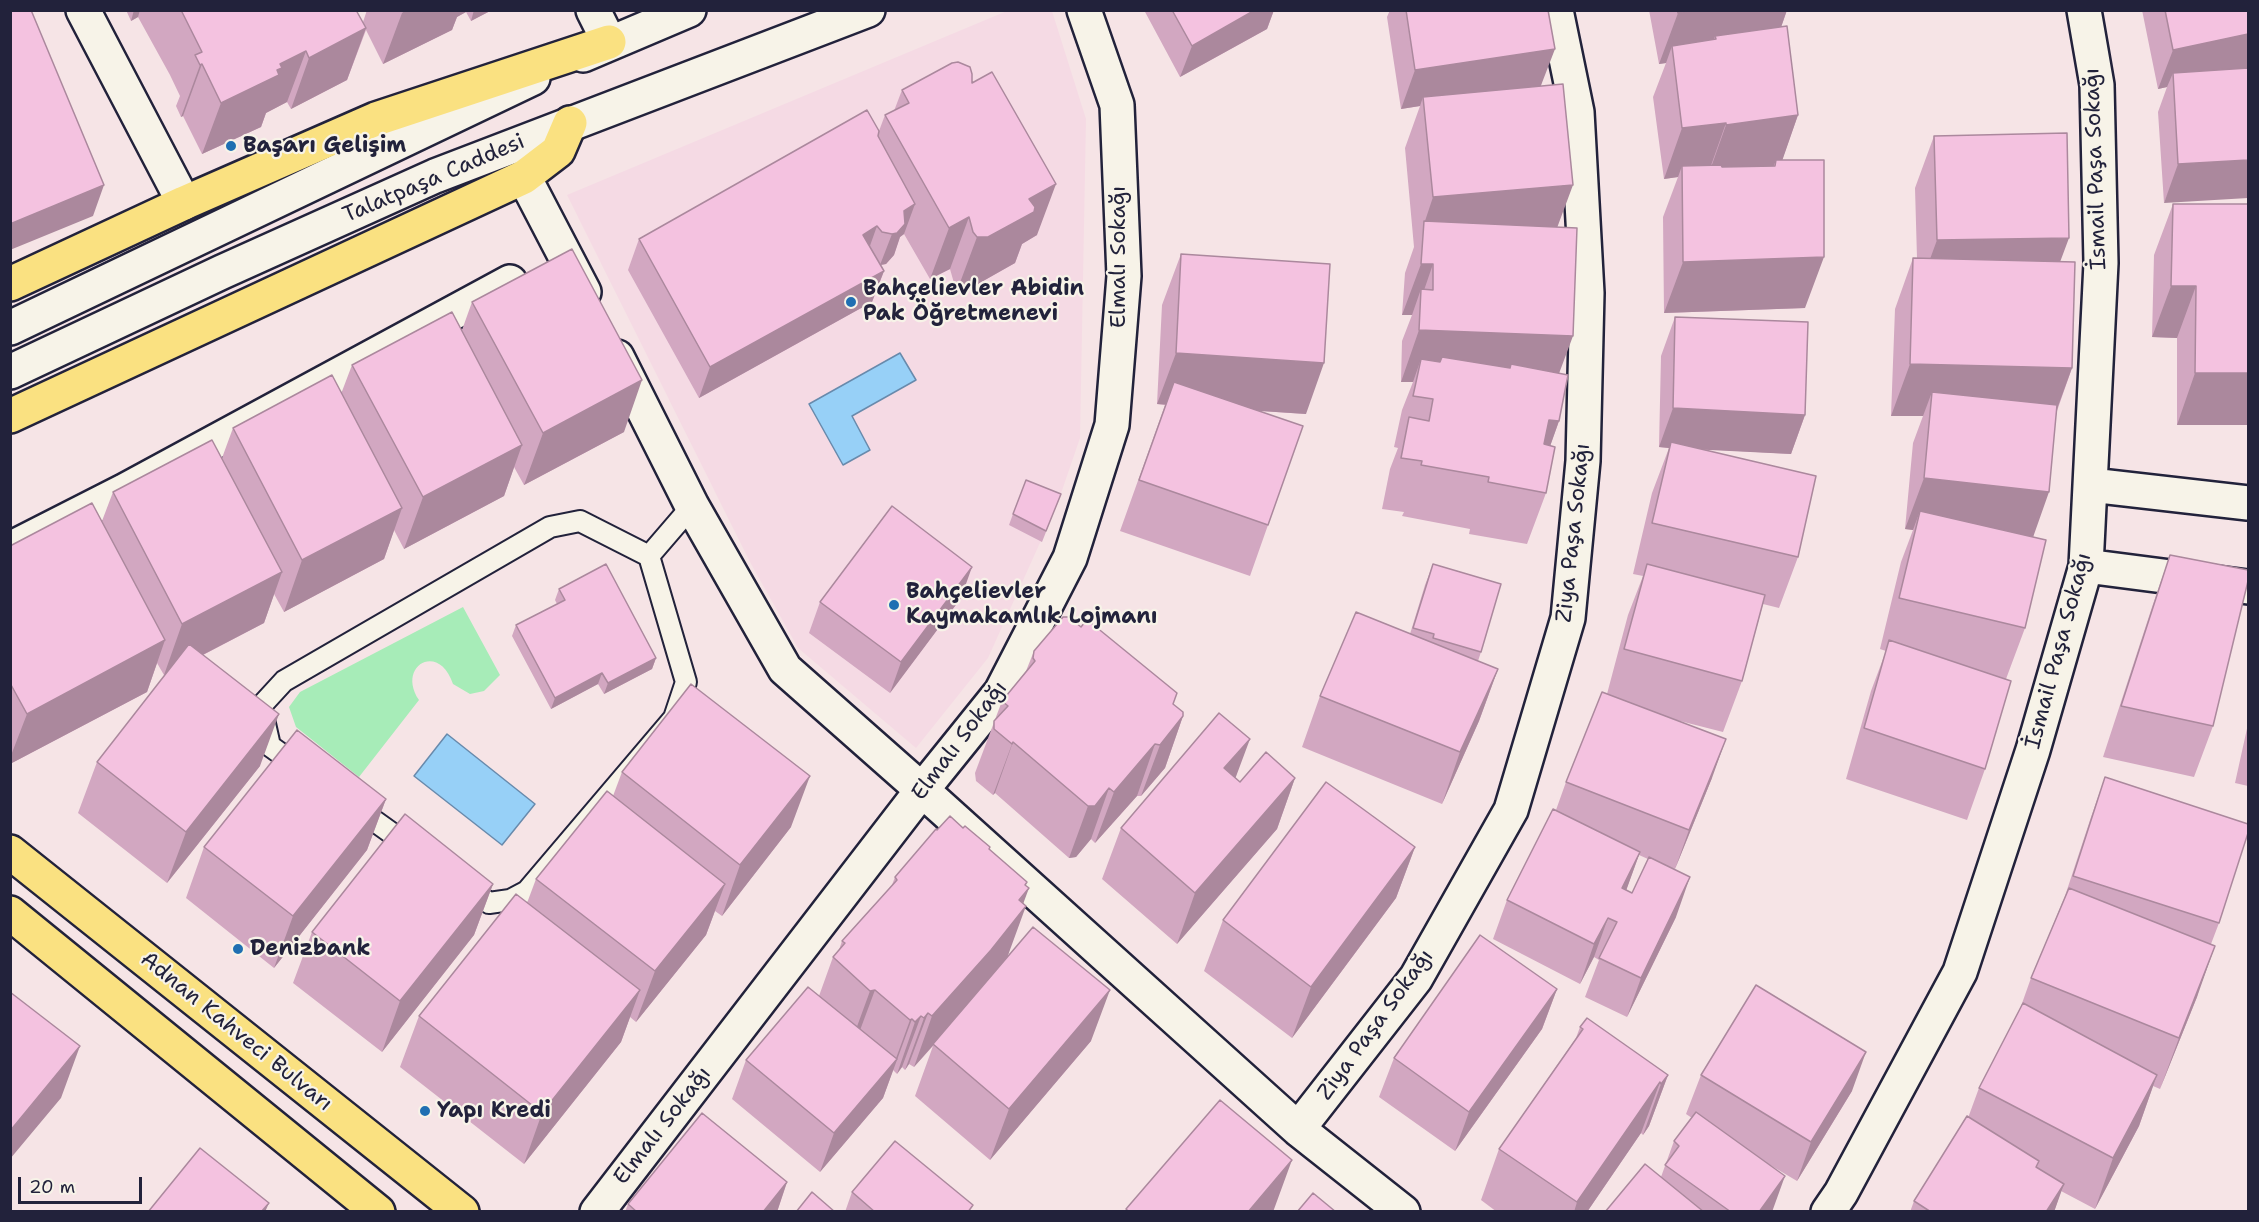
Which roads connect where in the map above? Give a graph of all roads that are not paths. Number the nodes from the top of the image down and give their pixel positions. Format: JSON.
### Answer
{"nodes":[{"id":1,"x":83,"y":10,"type":"edge"},
{"id":2,"x":593,"y":10,"type":"edge"},
{"id":3,"x":689,"y":10,"type":"edge"},
{"id":4,"x":868,"y":10,"type":"edge"},
{"id":5,"x":1084,"y":10,"type":"edge"},
{"id":6,"x":1556,"y":10,"type":"edge"},
{"id":7,"x":2084,"y":10,"type":"edge"},
{"id":8,"x":609,"y":42,"type":"junction"},
{"id":9,"x":570,"y":123,"type":"junction"},
{"id":10,"x":524,"y":177,"type":"junction"},
{"id":11,"x":184,"y":203,"type":"junction"},
{"id":12,"x":564,"y":253,"type":"junction"},
{"id":13,"x":10,"y":284,"type":"edge"},
{"id":14,"x":10,"y":328,"type":"edge"},
{"id":15,"x":10,"y":372,"type":"edge"},
{"id":16,"x":10,"y":416,"type":"edge"},
{"id":17,"x":2091,"y":484,"type":"junction"},
{"id":18,"x":2248,"y":503,"type":"edge"},
{"id":19,"x":692,"y":506,"type":"junction"},
{"id":20,"x":10,"y":549,"type":"edge"},
{"id":21,"x":649,"y":555,"type":"junction"},
{"id":22,"x":2086,"y":566,"type":"junction"},
{"id":23,"x":2248,"y":587,"type":"edge"},
{"id":24,"x":922,"y":790,"type":"junction"},
{"id":25,"x":10,"y":852,"type":"edge"},
{"id":26,"x":10,"y":913,"type":"edge"},
{"id":27,"x":1298,"y":1129,"type":"junction"},
{"id":28,"x":378,"y":1212,"type":"edge"},
{"id":29,"x":462,"y":1212,"type":"edge"},
{"id":30,"x":597,"y":1212,"type":"edge"},
{"id":31,"x":1403,"y":1212,"type":"edge"},
{"id":32,"x":1828,"y":1212,"type":"edge"}],
"edges":[{"from":1,"to":11,"type":"street"},
{"from":2,"to":8,"type":"street"},
{"from":3,"to":8,"type":"street","name":"Talatpaşa Caddesi"},
{"from":4,"to":9,"type":"street","name":"Talatpaşa Caddesi"},
{"from":5,"to":24,"type":"street","name":"Elmalı Sokağı"},
{"from":6,"to":27,"type":"street","name":"Ziya Paşa Sokağı"},
{"from":7,"to":17,"type":"street","name":"İsmail Paşa Sokağı"},
{"from":8,"to":11,"type":"main road"},
{"from":8,"to":14,"type":"street","name":"Talatpaşa Caddesi"},
{"from":9,"to":10,"type":"main road"},
{"from":9,"to":15,"type":"street","name":"Talatpaşa Caddesi"},
{"from":10,"to":12,"type":"street"},
{"from":10,"to":16,"type":"main road"},
{"from":11,"to":13,"type":"main road"},
{"from":12,"to":19,"type":"street"},
{"from":12,"to":20,"type":"street"},
{"from":17,"to":18,"type":"street"},
{"from":17,"to":22,"type":"street","name":"İsmail Paşa Sokağı"},
{"from":19,"to":21,"type":"lane"},
{"from":19,"to":24,"type":"street"},
{"from":21,"to":21,"type":"lane"},
{"from":22,"to":23,"type":"street"},
{"from":22,"to":32,"type":"street","name":"İsmail Paşa Sokağı"},
{"from":24,"to":27,"type":"street"},
{"from":24,"to":30,"type":"street","name":"Elmalı Sokağı"},
{"from":25,"to":29,"type":"main road","name":"Adnan Kahveci Bulvarı"},
{"from":26,"to":28,"type":"main road"},
{"from":27,"to":31,"type":"street"}]}
